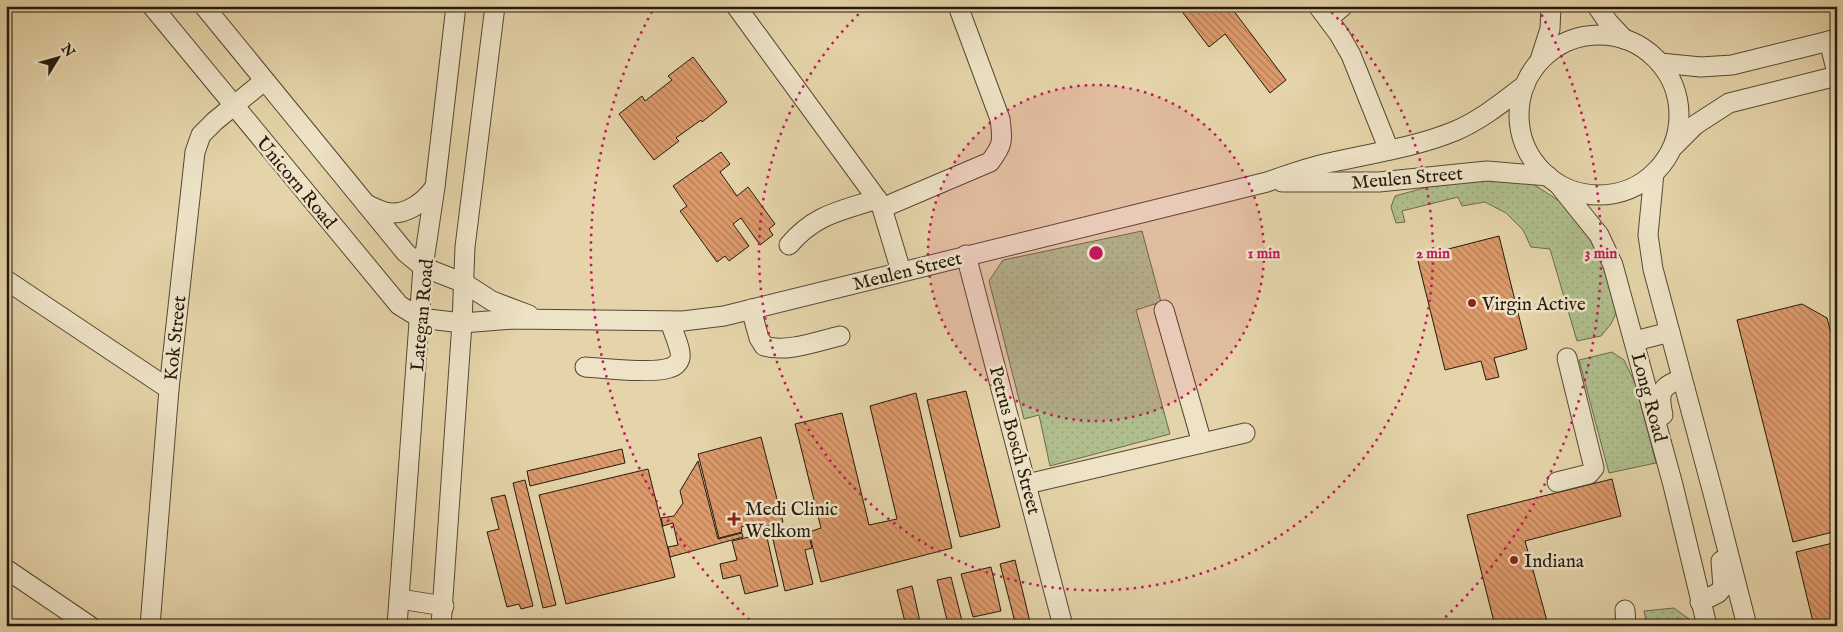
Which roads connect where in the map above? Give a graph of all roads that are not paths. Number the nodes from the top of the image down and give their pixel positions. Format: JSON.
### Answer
{"nodes":[{"id":1,"x":152,"y":6,"type":"edge"},
{"id":2,"x":204,"y":6,"type":"edge"},
{"id":3,"x":456,"y":6,"type":"edge"},
{"id":4,"x":495,"y":6,"type":"edge"},
{"id":5,"x":736,"y":6,"type":"edge"},
{"id":6,"x":958,"y":6,"type":"edge"},
{"id":7,"x":1343,"y":6,"type":"edge"},
{"id":8,"x":1551,"y":6,"type":"edge"},
{"id":9,"x":1597,"y":6,"type":"edge"},
{"id":10,"x":1323,"y":13,"type":"edge"},
{"id":11,"x":1624,"y":39,"type":"junction"},
{"id":12,"x":1833,"y":40,"type":"edge"},
{"id":13,"x":1540,"y":60,"type":"junction"},
{"id":14,"x":1660,"y":64,"type":"junction"},
{"id":15,"x":1837,"y":75,"type":"edge"},
{"id":16,"x":264,"y":81,"type":"junction"},
{"id":17,"x":1525,"y":85,"type":"junction"},
{"id":18,"x":234,"y":106,"type":"junction"},
{"id":19,"x":1672,"y":149,"type":"junction"},
{"id":20,"x":1381,"y":152,"type":"junction"},
{"id":21,"x":1654,"y":173,"type":"junction"},
{"id":22,"x":1553,"y":179,"type":"junction"},
{"id":23,"x":1267,"y":182,"type":"junction"},
{"id":24,"x":1379,"y":182,"type":"junction"},
{"id":25,"x":435,"y":187,"type":"junction"},
{"id":26,"x":366,"y":204,"type":"junction"},
{"id":27,"x":880,"y":204,"type":"junction"},
{"id":28,"x":789,"y":244,"type":"dead end"},
{"id":29,"x":966,"y":255,"type":"junction"},
{"id":30,"x":423,"y":268,"type":"junction"},
{"id":31,"x":901,"y":271,"type":"junction"},
{"id":32,"x":6,"y":280,"type":"edge"},
{"id":33,"x":464,"y":283,"type":"junction"},
{"id":34,"x":751,"y":309,"type":"junction"},
{"id":35,"x":1164,"y":310,"type":"dead end"},
{"id":36,"x":420,"y":318,"type":"junction"},
{"id":37,"x":542,"y":319,"type":"junction"},
{"id":38,"x":670,"y":321,"type":"junction"},
{"id":39,"x":462,"y":323,"type":"junction"},
{"id":40,"x":1670,"y":332,"type":"junction"},
{"id":41,"x":840,"y":336,"type":"dead end"},
{"id":42,"x":1635,"y":341,"type":"junction"},
{"id":43,"x":1567,"y":358,"type":"dead end"},
{"id":44,"x":585,"y":366,"type":"dead end"},
{"id":45,"x":1682,"y":379,"type":"junction"},
{"id":46,"x":169,"y":389,"type":"junction"},
{"id":47,"x":1245,"y":433,"type":"dead end"},
{"id":48,"x":1202,"y":443,"type":"junction"},
{"id":49,"x":1557,"y":482,"type":"dead end"},
{"id":50,"x":1027,"y":484,"type":"junction"},
{"id":51,"x":1673,"y":485,"type":"junction"},
{"id":52,"x":1713,"y":493,"type":"junction"},
{"id":53,"x":6,"y":569,"type":"edge"},
{"id":54,"x":400,"y":599,"type":"junction"},
{"id":55,"x":1700,"y":602,"type":"junction"},
{"id":56,"x":444,"y":606,"type":"junction"},
{"id":57,"x":90,"y":626,"type":"edge"},
{"id":58,"x":150,"y":626,"type":"edge"},
{"id":59,"x":398,"y":626,"type":"edge"},
{"id":60,"x":442,"y":626,"type":"edge"},
{"id":61,"x":1063,"y":626,"type":"edge"},
{"id":62,"x":1706,"y":626,"type":"edge"},
{"id":63,"x":1747,"y":626,"type":"edge"}],
"edges":[{"from":1,"to":18,"type":"street","name":"Unicorn Road"},
{"from":2,"to":16,"type":"street","name":"Unicorn Road"},
{"from":3,"to":25,"type":"street","name":"Lategan Road"},
{"from":4,"to":33,"type":"street","name":"Lategan Road"},
{"from":5,"to":27,"type":"street"},
{"from":6,"to":27,"type":"street"},
{"from":7,"to":10,"type":"street"},
{"from":8,"to":13,"type":"street"},
{"from":9,"to":11,"type":"street"},
{"from":10,"to":20,"type":"street"},
{"from":11,"to":13,"type":"street"},
{"from":11,"to":14,"type":"street"},
{"from":12,"to":14,"type":"street"},
{"from":12,"to":15,"type":"street"},
{"from":13,"to":17,"type":"street"},
{"from":14,"to":19,"type":"street"},
{"from":15,"to":19,"type":"street"},
{"from":16,"to":18,"type":"street","name":"Kok Street"},
{"from":16,"to":26,"type":"street","name":"Unicorn Road"},
{"from":17,"to":20,"type":"street","name":"Meulen Street"},
{"from":17,"to":22,"type":"street"},
{"from":18,"to":36,"type":"street","name":"Unicorn Road"},
{"from":18,"to":46,"type":"street","name":"Kok Street"},
{"from":19,"to":21,"type":"street"},
{"from":20,"to":23,"type":"street","name":"Meulen Street"},
{"from":20,"to":24,"type":"street"},
{"from":21,"to":22,"type":"street"},
{"from":21,"to":40,"type":"street","name":"Long Road"},
{"from":22,"to":24,"type":"street","name":"Meulen Street"},
{"from":22,"to":42,"type":"street","name":"Long Road"},
{"from":23,"to":24,"type":"street","name":"Meulen Street"},
{"from":23,"to":29,"type":"street","name":"Meulen Street"},
{"from":25,"to":26,"type":"street"},
{"from":25,"to":30,"type":"street","name":"Lategan Road"},
{"from":26,"to":30,"type":"street","name":"Unicorn Road"},
{"from":27,"to":28,"type":"street"},
{"from":27,"to":31,"type":"street"},
{"from":29,"to":31,"type":"street","name":"Meulen Street"},
{"from":29,"to":50,"type":"street","name":"Petrus Bosch Street"},
{"from":30,"to":33,"type":"street","name":"Unicorn Road"},
{"from":30,"to":36,"type":"street","name":"Lategan Road"},
{"from":31,"to":34,"type":"street","name":"Meulen Street"},
{"from":32,"to":46,"type":"street"},
{"from":33,"to":37,"type":"street","name":"Meulen Street"},
{"from":33,"to":39,"type":"street","name":"Lategan Road"},
{"from":34,"to":38,"type":"street","name":"Meulen Street"},
{"from":34,"to":41,"type":"street"},
{"from":35,"to":48,"type":"street"},
{"from":36,"to":39,"type":"street","name":"Unicorn Road"},
{"from":36,"to":54,"type":"street","name":"Lategan Road"},
{"from":37,"to":38,"type":"street","name":"Meulen Street"},
{"from":37,"to":39,"type":"street","name":"Meulen Street"},
{"from":38,"to":44,"type":"street"},
{"from":39,"to":56,"type":"street","name":"Lategan Road"},
{"from":40,"to":42,"type":"street"},
{"from":40,"to":45,"type":"street","name":"Long Road"},
{"from":42,"to":51,"type":"street","name":"Long Road"},
{"from":43,"to":49,"type":"street"},
{"from":45,"to":51,"type":"street"},
{"from":45,"to":52,"type":"street","name":"Long Road"},
{"from":46,"to":58,"type":"street","name":"Kok Street"},
{"from":47,"to":48,"type":"street"},
{"from":48,"to":50,"type":"street"},
{"from":50,"to":61,"type":"street","name":"Petrus Bosch Street"},
{"from":51,"to":55,"type":"street","name":"Long Road"},
{"from":52,"to":55,"type":"street"},
{"from":52,"to":63,"type":"street","name":"Long Road"},
{"from":53,"to":57,"type":"street"},
{"from":54,"to":56,"type":"street"},
{"from":54,"to":59,"type":"street","name":"Lategan Road"},
{"from":55,"to":62,"type":"street","name":"Long Road"},
{"from":56,"to":60,"type":"street","name":"Lategan Road"}]}
